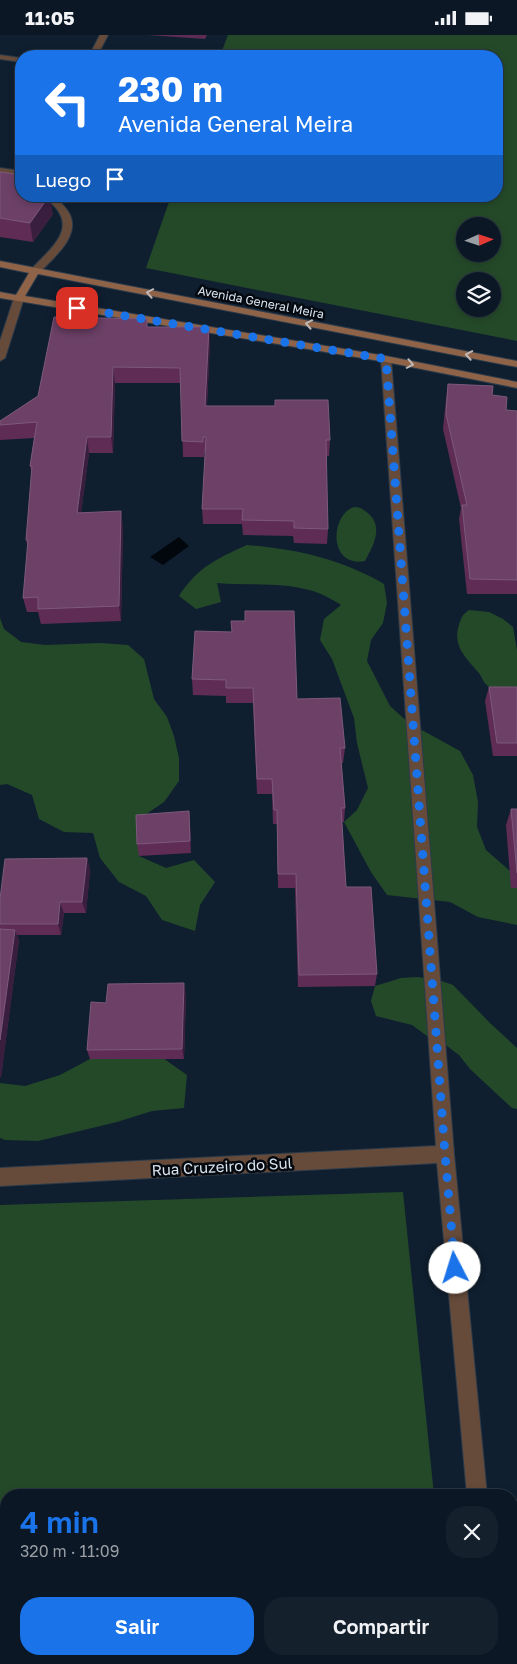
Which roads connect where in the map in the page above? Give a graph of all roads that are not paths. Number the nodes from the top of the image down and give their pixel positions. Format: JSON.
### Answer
{"nodes":[{"id":1,"x":104,"y":35,"type":"edge"},
{"id":2,"x":96,"y":50,"type":"edge"},
{"id":3,"x":0,"y":57,"type":"edge"},
{"id":4,"x":15,"y":59,"type":"edge"},
{"id":5,"x":0,"y":171,"type":"edge"},
{"id":6,"x":15,"y":173,"type":"edge"},
{"id":7,"x":54,"y":202,"type":"edge"},
{"id":8,"x":0,"y":264,"type":"edge"},
{"id":9,"x":36,"y":271,"type":"junction"},
{"id":10,"x":0,"y":295,"type":"edge"},
{"id":11,"x":19,"y":298,"type":"junction"},
{"id":12,"x":0,"y":358,"type":"edge"},
{"id":13,"x":386,"y":359,"type":"junction"},
{"id":14,"x":517,"y":364,"type":"edge"},
{"id":15,"x":517,"y":385,"type":"edge"},
{"id":16,"x":445,"y":1154,"type":"junction"},
{"id":17,"x":0,"y":1177,"type":"edge"},
{"id":18,"x":476,"y":1489,"type":"edge"}],
"edges":[{"from":1,"to":2,"type":"street"},
{"from":3,"to":4,"type":"street"},
{"from":5,"to":6,"type":"street"},
{"from":7,"to":9,"type":"street"},
{"from":8,"to":9,"type":"main road","name":"Avenida General Meira"},
{"from":9,"to":11,"type":"main road"},
{"from":14,"to":9,"type":"main road","name":"Avenida General Meira","one_way":true},
{"from":10,"to":11,"type":"main road"},
{"from":11,"to":12,"type":"street"},
{"from":11,"to":13,"type":"main road"},
{"from":13,"to":15,"type":"main road","one_way":true},
{"from":13,"to":16,"type":"street"},
{"from":16,"to":17,"type":"street","name":"Rua Cruzeiro do Sul"},
{"from":16,"to":18,"type":"street"}]}
